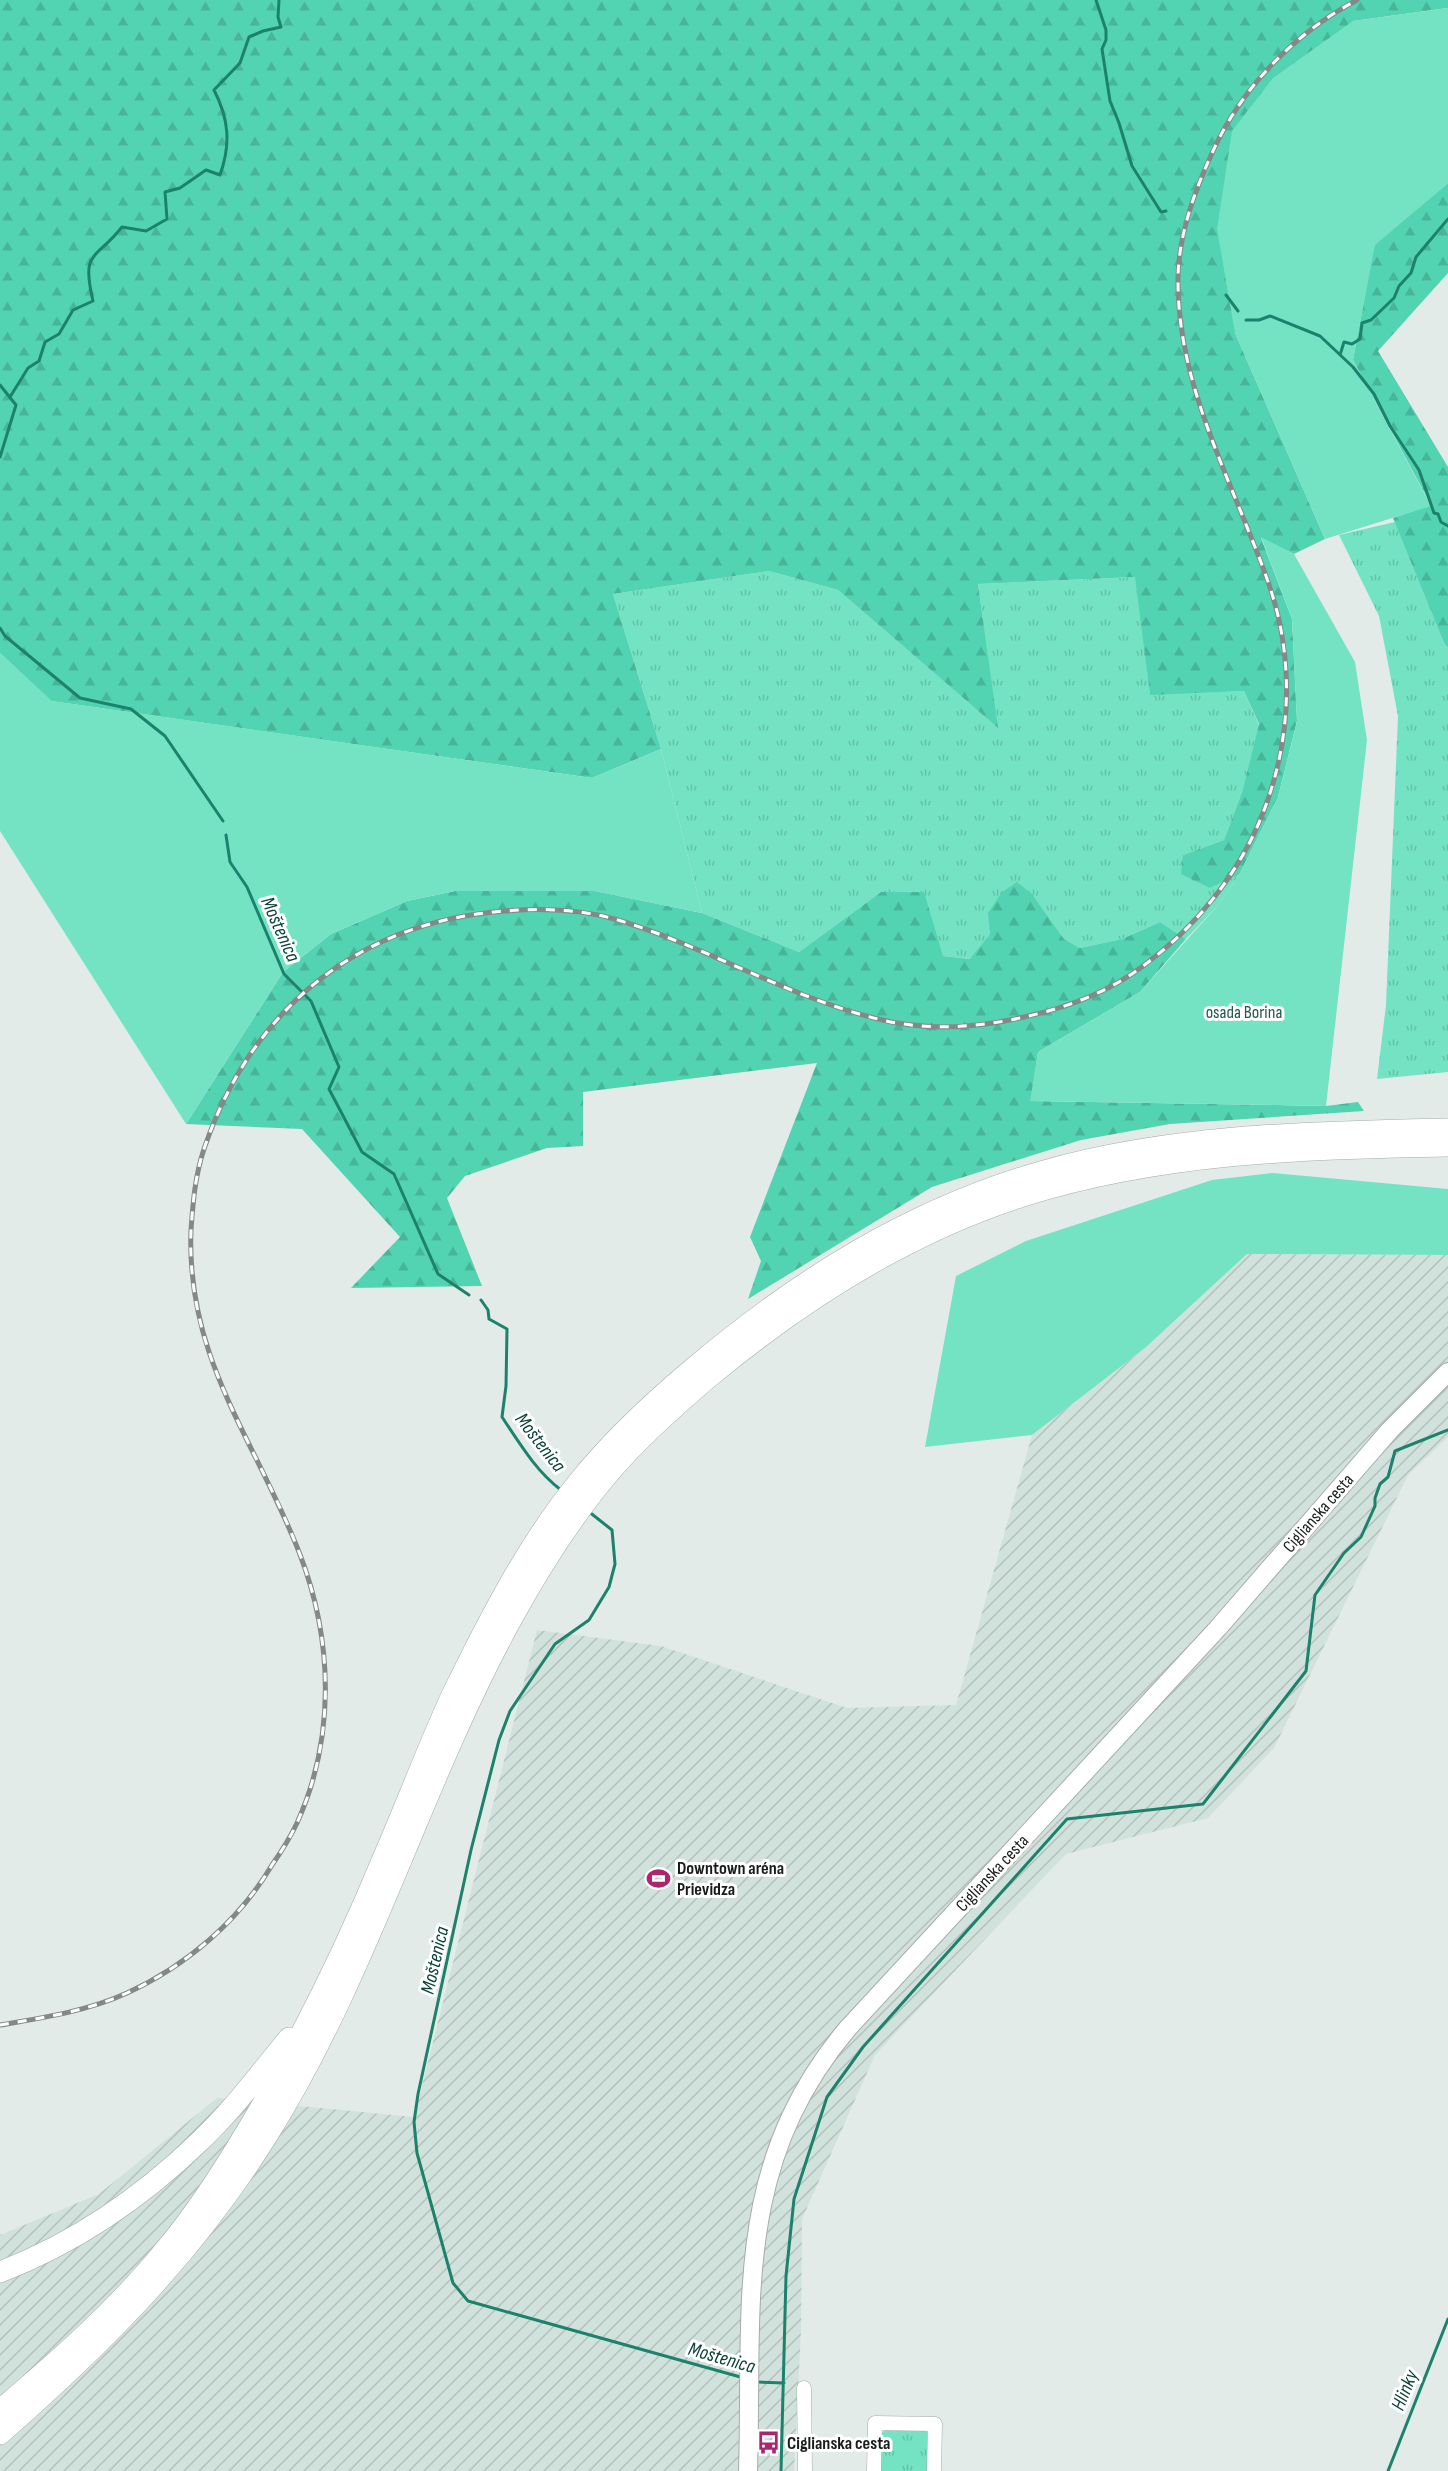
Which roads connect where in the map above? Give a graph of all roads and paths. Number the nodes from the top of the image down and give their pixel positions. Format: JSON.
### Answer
{"nodes":[{"id":1,"x":1448,"y":1129,"type":"edge"},
{"id":2,"x":1448,"y":1146,"type":"edge"},
{"id":3,"x":1448,"y":1372,"type":"edge"},
{"id":4,"x":587,"y":1485,"type":"junction"},
{"id":5,"x":562,"y":1519,"type":"junction"},
{"id":6,"x":317,"y":2005,"type":"junction"},
{"id":7,"x":0,"y":2272,"type":"edge"},
{"id":8,"x":804,"y":2388,"type":"dead end"},
{"id":9,"x":0,"y":2410,"type":"edge"},
{"id":10,"x":0,"y":2434,"type":"edge"},
{"id":11,"x":748,"y":2471,"type":"edge"},
{"id":12,"x":805,"y":2471,"type":"edge"},
{"id":13,"x":874,"y":2471,"type":"edge"},
{"id":14,"x":934,"y":2471,"type":"edge"}],
"edges":[{"from":1,"to":4,"type":"main road"},
{"from":2,"to":4,"type":"main road"},
{"from":3,"to":11,"type":"street","name":"Ciglianska cesta"},
{"from":4,"to":5,"type":"main road"},
{"from":5,"to":6,"type":"main road"},
{"from":5,"to":10,"type":"main road"},
{"from":6,"to":7,"type":"main road"},
{"from":6,"to":9,"type":"main road"},
{"from":8,"to":12,"type":"street"},
{"from":13,"to":14,"type":"street"}]}
